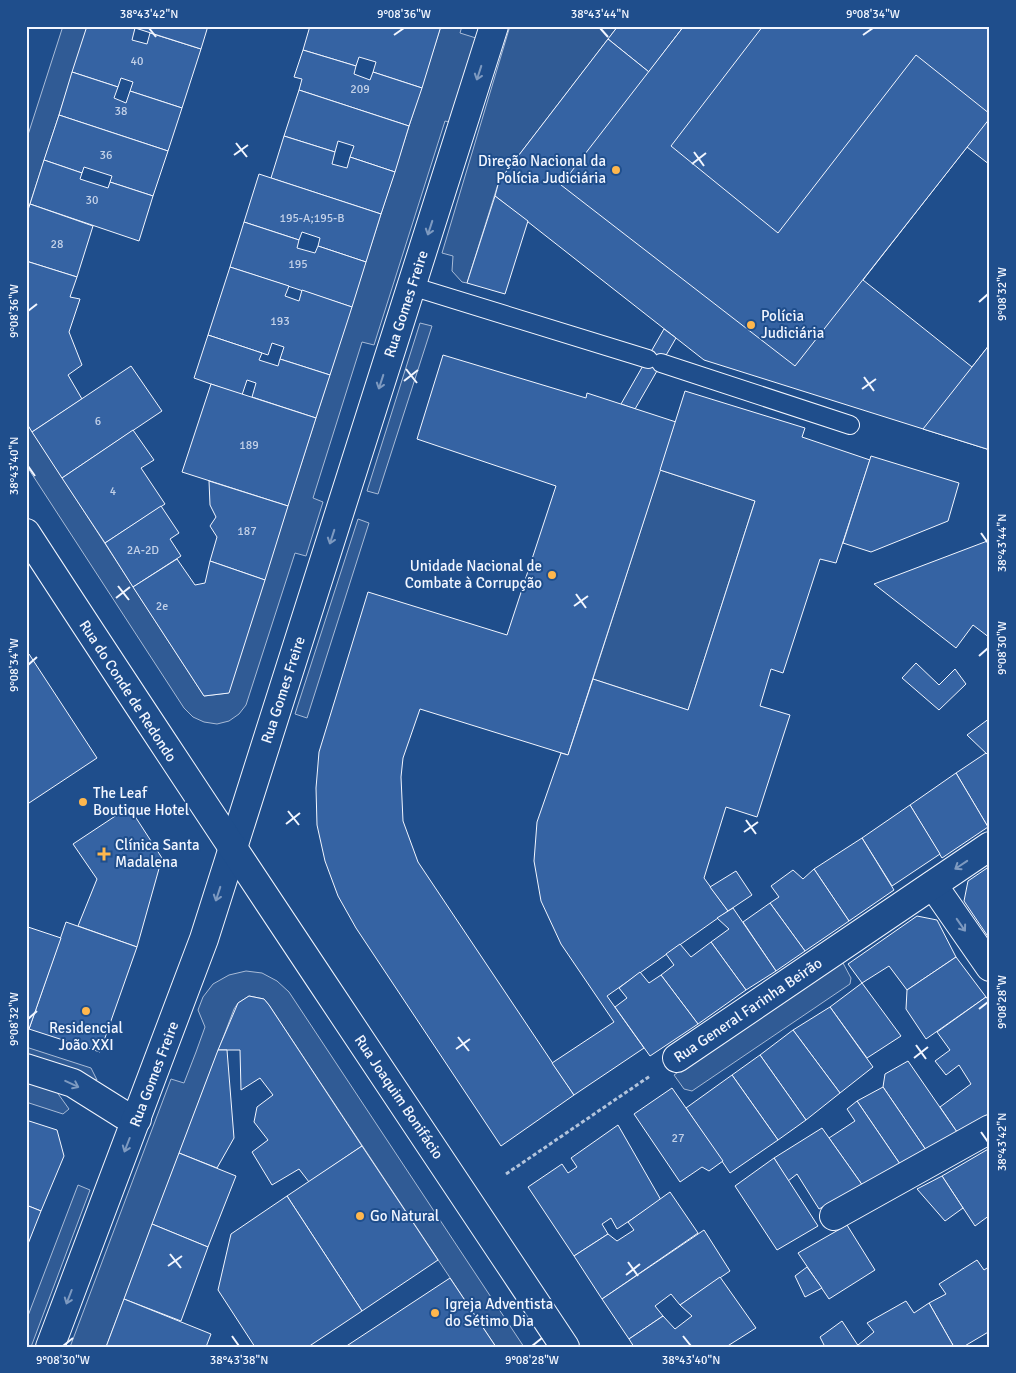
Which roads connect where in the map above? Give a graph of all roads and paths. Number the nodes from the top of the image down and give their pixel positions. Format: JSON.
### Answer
{"nodes":[{"id":1,"x":494,"y":26,"type":"edge"},
{"id":2,"x":411,"y":286,"type":"junction"},
{"id":3,"x":850,"y":425,"type":"dead end"},
{"id":4,"x":26,"y":533,"type":"edge"},
{"id":5,"x":990,"y":846,"type":"edge"},
{"id":6,"x":234,"y":848,"type":"junction"},
{"id":7,"x":933,"y":885,"type":"junction"},
{"id":8,"x":990,"y":967,"type":"edge"},
{"id":9,"x":677,"y":1058,"type":"joint"},
{"id":10,"x":26,"y":1068,"type":"edge"},
{"id":11,"x":137,"y":1119,"type":"junction"},
{"id":12,"x":990,"y":1129,"type":"edge"},
{"id":13,"x":506,"y":1174,"type":"dead end"},
{"id":14,"x":834,"y":1216,"type":"dead end"},
{"id":15,"x":50,"y":1347,"type":"edge"},
{"id":16,"x":565,"y":1347,"type":"edge"}],
"edges":[{"from":1,"to":2,"type":"street","name":"Rua Gomes Freire","one_way":true},
{"from":2,"to":3,"type":"lane"},
{"from":2,"to":6,"type":"street","name":"Rua Gomes Freire","one_way":true},
{"from":4,"to":6,"type":"street","name":"Rua do Conde de Redondo"},
{"from":5,"to":7,"type":"street","name":"Rua General Farinha Beirão","one_way":true},
{"from":6,"to":11,"type":"street","name":"Rua Gomes Freire","one_way":true},
{"from":6,"to":16,"type":"street","name":"Rua Joaquim Bonifácio"},
{"from":7,"to":8,"type":"street","one_way":true},
{"from":7,"to":9,"type":"street","name":"Rua General Farinha Beirão"},
{"from":9,"to":13,"type":"path","name":"Rua General Farinha Beirão"},
{"from":10,"to":11,"type":"street","one_way":true},
{"from":11,"to":15,"type":"street","name":"Rua Gomes Freire","one_way":true},
{"from":12,"to":14,"type":"street"}]}
